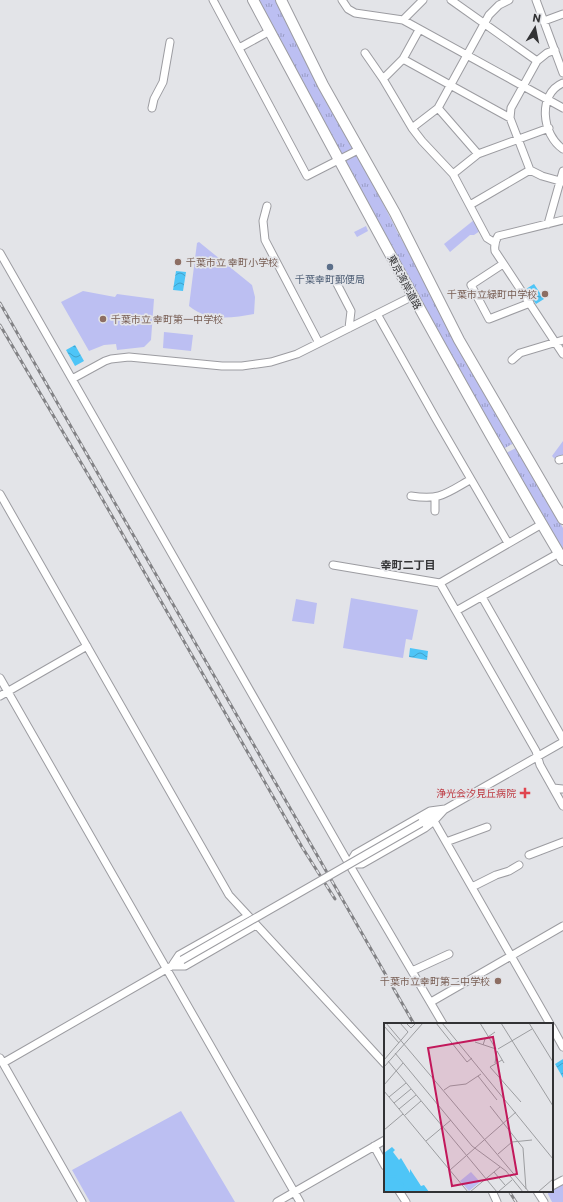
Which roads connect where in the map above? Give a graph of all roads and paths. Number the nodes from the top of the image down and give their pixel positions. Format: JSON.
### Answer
{"nodes":[{"id":1,"x":213,"y":0,"type":"edge"},
{"id":2,"x":253,"y":0,"type":"edge"},
{"id":3,"x":281,"y":0,"type":"edge"},
{"id":4,"x":342,"y":0,"type":"edge"},
{"id":5,"x":422,"y":0,"type":"edge"},
{"id":6,"x":451,"y":0,"type":"edge"},
{"id":7,"x":506,"y":0,"type":"edge"},
{"id":8,"x":536,"y":0,"type":"edge"},
{"id":9,"x":563,"y":14,"type":"edge"},
{"id":10,"x":403,"y":20,"type":"junction"},
{"id":11,"x":544,"y":21,"type":"junction"},
{"id":12,"x":484,"y":24,"type":"junction"},
{"id":13,"x":419,"y":30,"type":"junction"},
{"id":14,"x":270,"y":32,"type":"junction"},
{"id":15,"x":170,"y":42,"type":"dead end"},
{"id":16,"x":239,"y":48,"type":"junction"},
{"id":17,"x":563,"y":49,"type":"edge"},
{"id":18,"x":555,"y":51,"type":"junction"},
{"id":19,"x":365,"y":53,"type":"dead end"},
{"id":20,"x":466,"y":55,"type":"junction"},
{"id":21,"x":403,"y":59,"type":"junction"},
{"id":22,"x":537,"y":61,"type":"junction"},
{"id":23,"x":563,"y":73,"type":"edge"},
{"id":24,"x":383,"y":79,"type":"junction"},
{"id":25,"x":563,"y":83,"type":"edge"},
{"id":26,"x":450,"y":85,"type":"junction"},
{"id":27,"x":522,"y":86,"type":"junction"},
{"id":28,"x":548,"y":100,"type":"junction"},
{"id":29,"x":152,"y":108,"type":"dead end"},
{"id":30,"x":438,"y":108,"type":"junction"},
{"id":31,"x":563,"y":108,"type":"edge"},
{"id":32,"x":510,"y":118,"type":"junction"},
{"id":33,"x":412,"y":128,"type":"junction"},
{"id":34,"x":549,"y":128,"type":"junction"},
{"id":35,"x":518,"y":139,"type":"junction"},
{"id":36,"x":360,"y":149,"type":"junction"},
{"id":37,"x":563,"y":149,"type":"edge"},
{"id":38,"x":478,"y":154,"type":"junction"},
{"id":39,"x":340,"y":160,"type":"junction"},
{"id":40,"x":530,"y":170,"type":"junction"},
{"id":41,"x":563,"y":171,"type":"edge"},
{"id":42,"x":453,"y":174,"type":"junction"},
{"id":43,"x":562,"y":182,"type":"edge"},
{"id":44,"x":470,"y":205,"type":"junction"},
{"id":45,"x":268,"y":206,"type":"dead end"},
{"id":46,"x":563,"y":220,"type":"edge"},
{"id":47,"x":548,"y":224,"type":"junction"},
{"id":48,"x":494,"y":242,"type":"junction"},
{"id":49,"x":0,"y":253,"type":"edge"},
{"id":50,"x":503,"y":264,"type":"junction"},
{"id":51,"x":332,"y":280,"type":"dead end"},
{"id":52,"x":413,"y":296,"type":"junction"},
{"id":53,"x":530,"y":303,"type":"junction"},
{"id":54,"x":377,"y":314,"type":"junction"},
{"id":55,"x":349,"y":328,"type":"junction"},
{"id":56,"x":563,"y":340,"type":"edge"},
{"id":57,"x":555,"y":342,"type":"junction"},
{"id":58,"x":319,"y":343,"type":"junction"},
{"id":59,"x":563,"y":354,"type":"edge"},
{"id":60,"x":512,"y":360,"type":"dead end"},
{"id":61,"x":72,"y":379,"type":"junction"},
{"id":62,"x":468,"y":481,"type":"dead end"},
{"id":63,"x":0,"y":494,"type":"edge"},
{"id":64,"x":411,"y":496,"type":"dead end"},
{"id":65,"x":435,"y":498,"type":"junction"},
{"id":66,"x":435,"y":511,"type":"dead end"},
{"id":67,"x":563,"y":519,"type":"edge"},
{"id":68,"x":542,"y":524,"type":"junction"},
{"id":69,"x":508,"y":543,"type":"junction"},
{"id":70,"x":561,"y":556,"type":"edge"},
{"id":71,"x":333,"y":565,"type":"dead end"},
{"id":72,"x":440,"y":583,"type":"junction"},
{"id":73,"x":482,"y":597,"type":"junction"},
{"id":74,"x":456,"y":611,"type":"junction"},
{"id":75,"x":87,"y":646,"type":"junction"},
{"id":76,"x":0,"y":678,"type":"edge"},
{"id":77,"x":8,"y":692,"type":"junction"},
{"id":78,"x":0,"y":696,"type":"edge"},
{"id":79,"x":563,"y":740,"type":"edge"},
{"id":80,"x":538,"y":756,"type":"junction"},
{"id":81,"x":553,"y":788,"type":"junction"},
{"id":82,"x":563,"y":789,"type":"edge"},
{"id":83,"x":563,"y":806,"type":"edge"},
{"id":84,"x":445,"y":809,"type":"junction"},
{"id":85,"x":434,"y":821,"type":"junction"},
{"id":86,"x":487,"y":827,"type":"dead end"},
{"id":87,"x":446,"y":842,"type":"junction"},
{"id":88,"x":563,"y":842,"type":"edge"},
{"id":89,"x":528,"y":855,"type":"dead end"},
{"id":90,"x":349,"y":864,"type":"junction"},
{"id":91,"x":519,"y":865,"type":"dead end"},
{"id":92,"x":472,"y":887,"type":"junction"},
{"id":93,"x":248,"y":916,"type":"junction"},
{"id":94,"x":256,"y":925,"type":"junction"},
{"id":95,"x":563,"y":926,"type":"edge"},
{"id":96,"x":449,"y":954,"type":"dead end"},
{"id":97,"x":511,"y":955,"type":"junction"},
{"id":98,"x":169,"y":968,"type":"junction"},
{"id":99,"x":412,"y":971,"type":"junction"},
{"id":100,"x":430,"y":1002,"type":"junction"},
{"id":101,"x":442,"y":1023,"type":"edge"},
{"id":102,"x":549,"y":1023,"type":"edge"},
{"id":103,"x":553,"y":1029,"type":"edge"},
{"id":104,"x":563,"y":1047,"type":"edge"},
{"id":105,"x":1,"y":1061,"type":"edge"},
{"id":106,"x":384,"y":1063,"type":"edge"},
{"id":107,"x":384,"y":1141,"type":"edge"},
{"id":108,"x":374,"y":1146,"type":"junction"},
{"id":109,"x":384,"y":1164,"type":"edge"},
{"id":110,"x":563,"y":1180,"type":"edge"},
{"id":111,"x":553,"y":1185,"type":"edge"},
{"id":112,"x":294,"y":1192,"type":"junction"},
{"id":113,"x":400,"y":1192,"type":"edge"},
{"id":114,"x":493,"y":1192,"type":"edge"},
{"id":115,"x":540,"y":1192,"type":"edge"},
{"id":116,"x":82,"y":1202,"type":"edge"},
{"id":117,"x":277,"y":1202,"type":"edge"},
{"id":118,"x":300,"y":1202,"type":"edge"},
{"id":119,"x":406,"y":1202,"type":"edge"},
{"id":120,"x":498,"y":1202,"type":"edge"},
{"id":121,"x":544,"y":1202,"type":"edge"}],
"edges":[{"from":1,"to":16,"type":"street"},
{"from":2,"to":14,"type":"highway","name":"東京湾岸道路"},
{"from":3,"to":36,"type":"highway"},
{"from":4,"to":10,"type":"street"},
{"from":5,"to":10,"type":"street"},
{"from":6,"to":12,"type":"street"},
{"from":7,"to":12,"type":"street"},
{"from":8,"to":11,"type":"street"},
{"from":9,"to":11,"type":"street"},
{"from":10,"to":13,"type":"street"},
{"from":11,"to":18,"type":"street"},
{"from":12,"to":20,"type":"street"},
{"from":12,"to":22,"type":"street"},
{"from":13,"to":20,"type":"street"},
{"from":13,"to":21,"type":"street"},
{"from":14,"to":16,"type":"street"},
{"from":14,"to":39,"type":"highway","name":"東京湾岸道路"},
{"from":15,"to":29,"type":"street"},
{"from":16,"to":39,"type":"street"},
{"from":17,"to":18,"type":"street"},
{"from":18,"to":22,"type":"street"},
{"from":18,"to":23,"type":"street"},
{"from":19,"to":24,"type":"street"},
{"from":20,"to":26,"type":"street"},
{"from":20,"to":27,"type":"street"},
{"from":21,"to":24,"type":"street"},
{"from":21,"to":26,"type":"street"},
{"from":22,"to":27,"type":"street"},
{"from":24,"to":33,"type":"street"},
{"from":25,"to":28,"type":"street"},
{"from":26,"to":30,"type":"street"},
{"from":26,"to":32,"type":"street"},
{"from":27,"to":28,"type":"street"},
{"from":27,"to":32,"type":"street"},
{"from":28,"to":31,"type":"street"},
{"from":28,"to":34,"type":"street"},
{"from":30,"to":33,"type":"street"},
{"from":30,"to":38,"type":"street"},
{"from":32,"to":35,"type":"street"},
{"from":33,"to":42,"type":"street"},
{"from":34,"to":35,"type":"street"},
{"from":34,"to":37,"type":"street"},
{"from":35,"to":38,"type":"street"},
{"from":35,"to":40,"type":"street"},
{"from":36,"to":39,"type":"street"},
{"from":36,"to":67,"type":"highway"},
{"from":38,"to":42,"type":"street"},
{"from":39,"to":52,"type":"highway","name":"東京湾岸道路"},
{"from":40,"to":43,"type":"street"},
{"from":40,"to":44,"type":"street"},
{"from":41,"to":43,"type":"street"},
{"from":42,"to":44,"type":"street"},
{"from":43,"to":47,"type":"street"},
{"from":44,"to":48,"type":"street"},
{"from":45,"to":58,"type":"street"},
{"from":46,"to":47,"type":"street"},
{"from":47,"to":48,"type":"street"},
{"from":48,"to":50,"type":"street"},
{"from":49,"to":61,"type":"street"},
{"from":50,"to":53,"type":"street"},
{"from":50,"to":53,"type":"street"},
{"from":51,"to":55,"type":"street"},
{"from":52,"to":54,"type":"street"},
{"from":52,"to":68,"type":"highway","name":"東京湾岸道路"},
{"from":53,"to":57,"type":"street"},
{"from":54,"to":55,"type":"street"},
{"from":54,"to":69,"type":"street"},
{"from":55,"to":58,"type":"street"},
{"from":56,"to":57,"type":"street"},
{"from":57,"to":59,"type":"street"},
{"from":57,"to":60,"type":"street"},
{"from":58,"to":61,"type":"street"},
{"from":61,"to":90,"type":"street"},
{"from":62,"to":65,"type":"street"},
{"from":63,"to":75,"type":"street"},
{"from":64,"to":65,"type":"street"},
{"from":65,"to":66,"type":"street"},
{"from":68,"to":69,"type":"street"},
{"from":68,"to":70,"type":"highway","name":"東京湾岸道路"},
{"from":69,"to":72,"type":"street"},
{"from":70,"to":73,"type":"street"},
{"from":71,"to":72,"type":"street"},
{"from":72,"to":74,"type":"street"},
{"from":73,"to":74,"type":"street"},
{"from":73,"to":79,"type":"street"},
{"from":74,"to":80,"type":"street"},
{"from":75,"to":77,"type":"street"},
{"from":75,"to":93,"type":"street"},
{"from":76,"to":77,"type":"street"},
{"from":77,"to":78,"type":"street"},
{"from":77,"to":98,"type":"street"},
{"from":79,"to":80,"type":"street"},
{"from":80,"to":81,"type":"street"},
{"from":80,"to":84,"type":"street"},
{"from":81,"to":82,"type":"street"},
{"from":81,"to":83,"type":"street"},
{"from":84,"to":85,"type":"street"},
{"from":84,"to":90,"type":"street"},
{"from":84,"to":98,"type":"street","bridge":true},
{"from":85,"to":87,"type":"street"},
{"from":85,"to":90,"type":"street"},
{"from":86,"to":87,"type":"street"},
{"from":87,"to":92,"type":"street"},
{"from":88,"to":89,"type":"street"},
{"from":90,"to":99,"type":"street"},
{"from":91,"to":92,"type":"street"},
{"from":92,"to":97,"type":"street"},
{"from":93,"to":94,"type":"street"},
{"from":93,"to":98,"type":"street"},
{"from":94,"to":98,"type":"street"},
{"from":94,"to":106,"type":"street"},
{"from":95,"to":97,"type":"street"},
{"from":96,"to":99,"type":"street"},
{"from":97,"to":100,"type":"street"},
{"from":97,"to":102,"type":"street"},
{"from":98,"to":105,"type":"street"},
{"from":98,"to":112,"type":"street"},
{"from":99,"to":100,"type":"street"},
{"from":100,"to":101,"type":"street"},
{"from":103,"to":104,"type":"street"},
{"from":105,"to":116,"type":"street"},
{"from":107,"to":108,"type":"street"},
{"from":108,"to":109,"type":"street"},
{"from":108,"to":112,"type":"street"},
{"from":110,"to":111,"type":"street"},
{"from":112,"to":117,"type":"street"},
{"from":112,"to":118,"type":"street"},
{"from":113,"to":119,"type":"street"},
{"from":114,"to":120,"type":"street"},
{"from":115,"to":121,"type":"street"}]}
